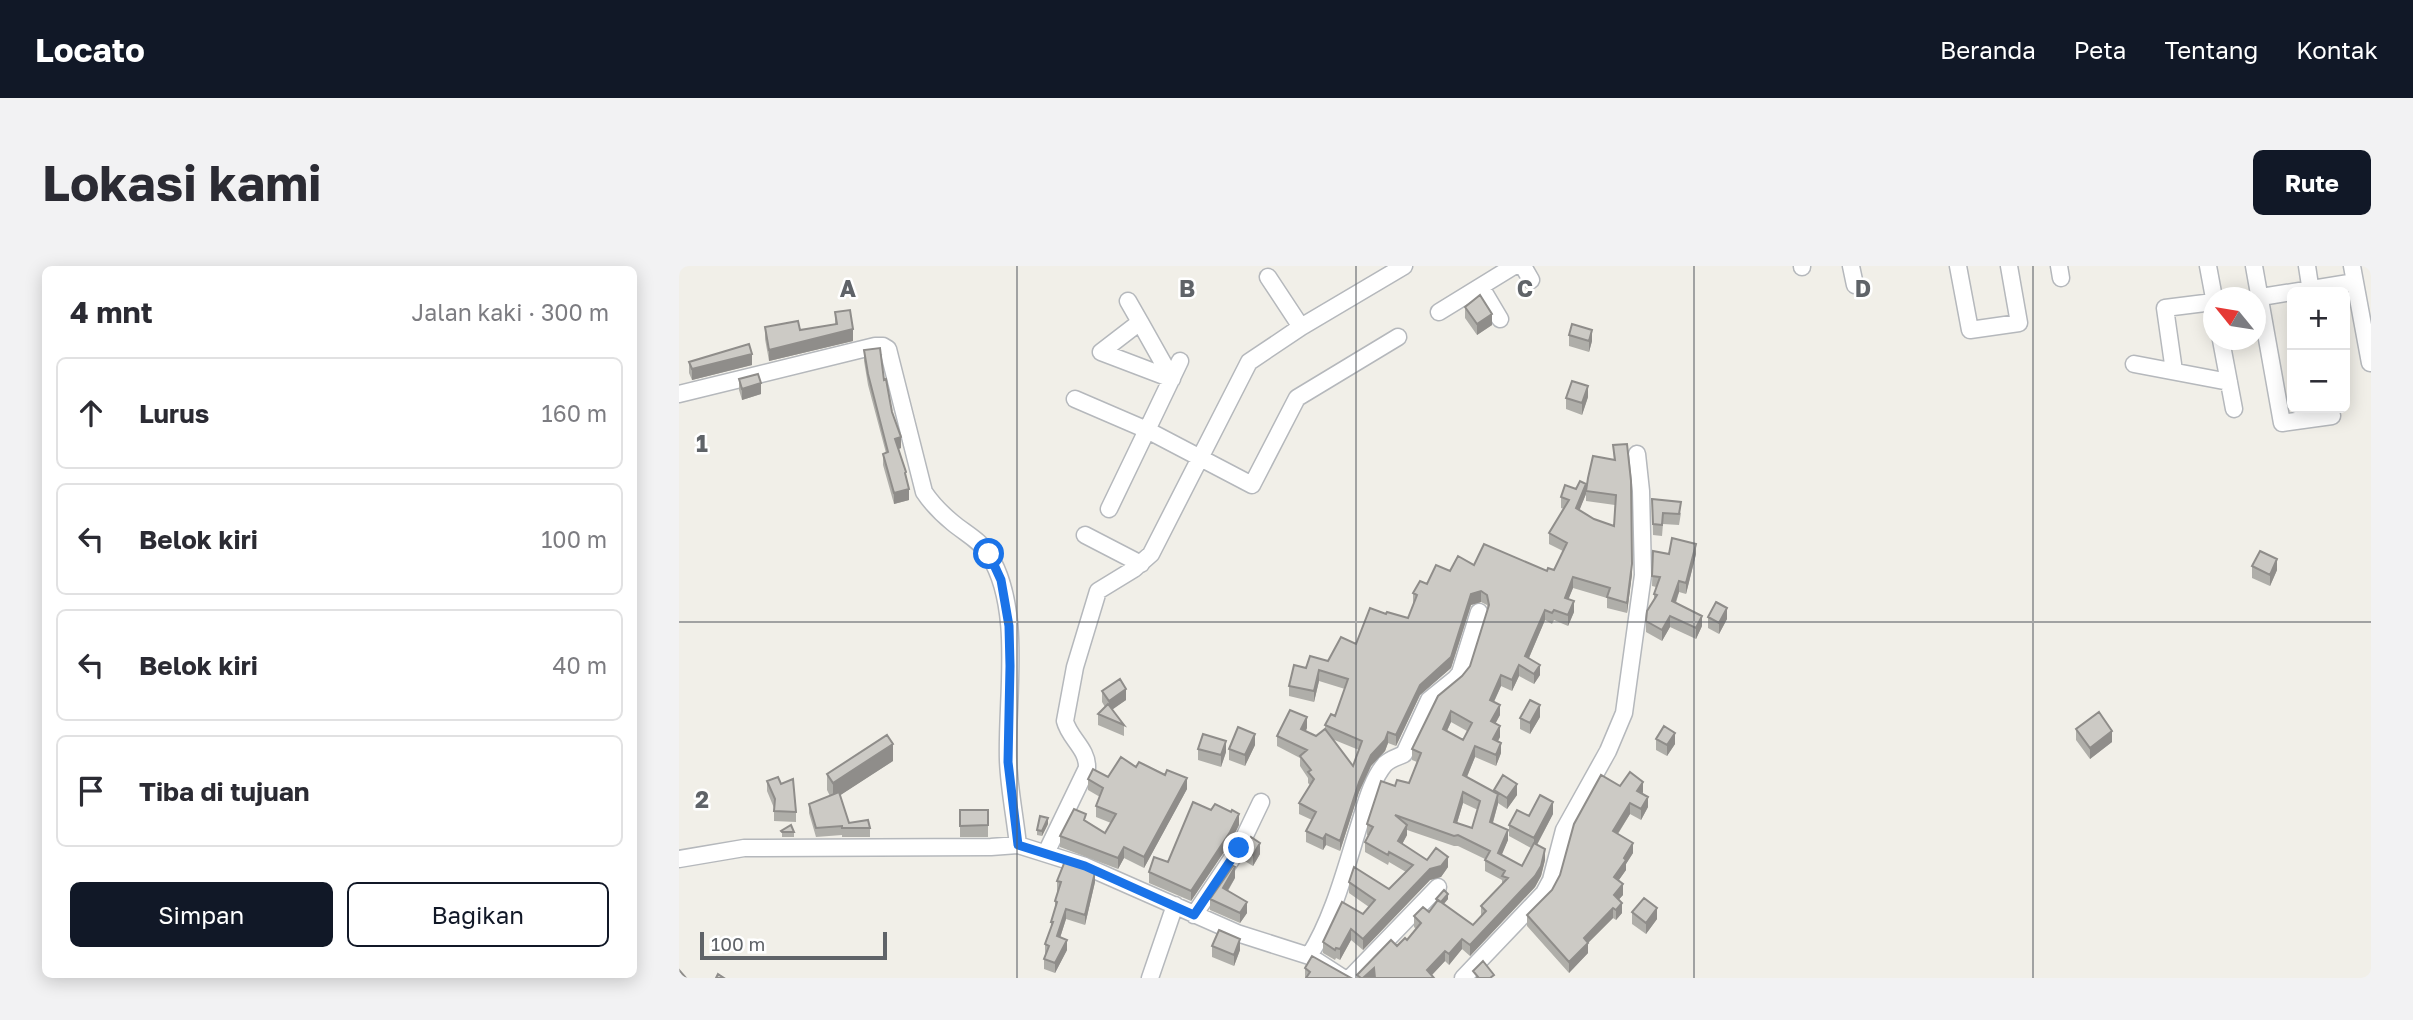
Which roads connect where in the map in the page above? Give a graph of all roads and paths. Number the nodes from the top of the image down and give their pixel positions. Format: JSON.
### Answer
{"nodes":[{"id":1,"x":1404,"y":266,"type":"edge"},
{"id":2,"x":1514,"y":266,"type":"edge"},
{"id":3,"x":1851,"y":266,"type":"edge"},
{"id":4,"x":1958,"y":266,"type":"edge"},
{"id":5,"x":2009,"y":266,"type":"edge"},
{"id":6,"x":2208,"y":266,"type":"edge"},
{"id":7,"x":2254,"y":266,"type":"edge"},
{"id":8,"x":2307,"y":266,"type":"edge"},
{"id":9,"x":2353,"y":274,"type":"edge"},
{"id":10,"x":1268,"y":277,"type":"dead end"},
{"id":11,"x":1855,"y":285,"type":"dead end"},
{"id":12,"x":1481,"y":286,"type":"junction"},
{"id":13,"x":2212,"y":287,"type":"edge"},
{"id":14,"x":2256,"y":287,"type":"edge"},
{"id":15,"x":2310,"y":287,"type":"edge"},
{"id":16,"x":2321,"y":287,"type":"edge"},
{"id":17,"x":2287,"y":294,"type":"edge"},
{"id":18,"x":2266,"y":296,"type":"edge"},
{"id":19,"x":1128,"y":301,"type":"dead end"},
{"id":20,"x":2203,"y":302,"type":"edge"},
{"id":21,"x":1439,"y":312,"type":"dead end"},
{"id":22,"x":1500,"y":319,"type":"dead end"},
{"id":23,"x":1140,"y":322,"type":"junction"},
{"id":24,"x":1301,"y":327,"type":"junction"},
{"id":25,"x":1398,"y":337,"type":"dead end"},
{"id":26,"x":2266,"y":342,"type":"edge"},
{"id":27,"x":2223,"y":350,"type":"edge"},
{"id":28,"x":1180,"y":361,"type":"dead end"},
{"id":29,"x":2371,"y":361,"type":"edge"},
{"id":30,"x":2134,"y":363,"type":"dead end"},
{"id":31,"x":2174,"y":371,"type":"junction"},
{"id":32,"x":1172,"y":379,"type":"junction"},
{"id":33,"x":2229,"y":382,"type":"junction"},
{"id":34,"x":679,"y":394,"type":"edge"},
{"id":35,"x":1075,"y":399,"type":"dead end"},
{"id":36,"x":2234,"y":409,"type":"dead end"},
{"id":37,"x":2331,"y":413,"type":"edge"},
{"id":38,"x":1147,"y":430,"type":"junction"},
{"id":39,"x":1637,"y":454,"type":"dead end"},
{"id":40,"x":1200,"y":458,"type":"junction"},
{"id":41,"x":1109,"y":509,"type":"dead end"},
{"id":42,"x":1085,"y":535,"type":"dead end"},
{"id":43,"x":1141,"y":564,"type":"junction"},
{"id":44,"x":1479,"y":612,"type":"dead end"},
{"id":45,"x":1261,"y":802,"type":"dead end"},
{"id":46,"x":1018,"y":845,"type":"junction"},
{"id":47,"x":1046,"y":853,"type":"junction"},
{"id":48,"x":679,"y":859,"type":"edge"},
{"id":49,"x":1438,"y":887,"type":"dead end"},
{"id":50,"x":1175,"y":905,"type":"junction"},
{"id":51,"x":1194,"y":915,"type":"junction"},
{"id":52,"x":1309,"y":956,"type":"junction"},
{"id":53,"x":1150,"y":978,"type":"edge"},
{"id":54,"x":1343,"y":978,"type":"edge"},
{"id":55,"x":1350,"y":978,"type":"edge"},
{"id":56,"x":1463,"y":978,"type":"edge"}],
"edges":[{"from":1,"to":24,"type":"street"},
{"from":2,"to":12,"type":"street"},
{"from":3,"to":11,"type":"street"},
{"from":4,"to":5,"type":"street"},
{"from":6,"to":13,"type":"street"},
{"from":7,"to":14,"type":"street"},
{"from":8,"to":15,"type":"street"},
{"from":9,"to":16,"type":"street"},
{"from":9,"to":29,"type":"street"},
{"from":10,"to":24,"type":"street"},
{"from":12,"to":21,"type":"street"},
{"from":12,"to":22,"type":"street"},
{"from":17,"to":18,"type":"street"},
{"from":19,"to":23,"type":"street"},
{"from":20,"to":31,"type":"street"},
{"from":23,"to":32,"type":"street"},
{"from":23,"to":32,"type":"street"},
{"from":24,"to":40,"type":"street"},
{"from":25,"to":40,"type":"street"},
{"from":26,"to":37,"type":"street"},
{"from":27,"to":33,"type":"street"},
{"from":28,"to":32,"type":"street"},
{"from":30,"to":31,"type":"street"},
{"from":31,"to":33,"type":"street"},
{"from":32,"to":38,"type":"street"},
{"from":33,"to":36,"type":"street"},
{"from":34,"to":46,"type":"street"},
{"from":35,"to":38,"type":"street"},
{"from":38,"to":40,"type":"street"},
{"from":38,"to":41,"type":"street"},
{"from":39,"to":56,"type":"street"},
{"from":40,"to":43,"type":"street"},
{"from":42,"to":43,"type":"street"},
{"from":43,"to":47,"type":"street"},
{"from":44,"to":52,"type":"street"},
{"from":45,"to":51,"type":"street"},
{"from":46,"to":47,"type":"street"},
{"from":46,"to":48,"type":"street"},
{"from":47,"to":50,"type":"street"},
{"from":49,"to":55,"type":"street"},
{"from":50,"to":51,"type":"street"},
{"from":50,"to":53,"type":"street"},
{"from":51,"to":52,"type":"street"},
{"from":52,"to":54,"type":"street"}]}
